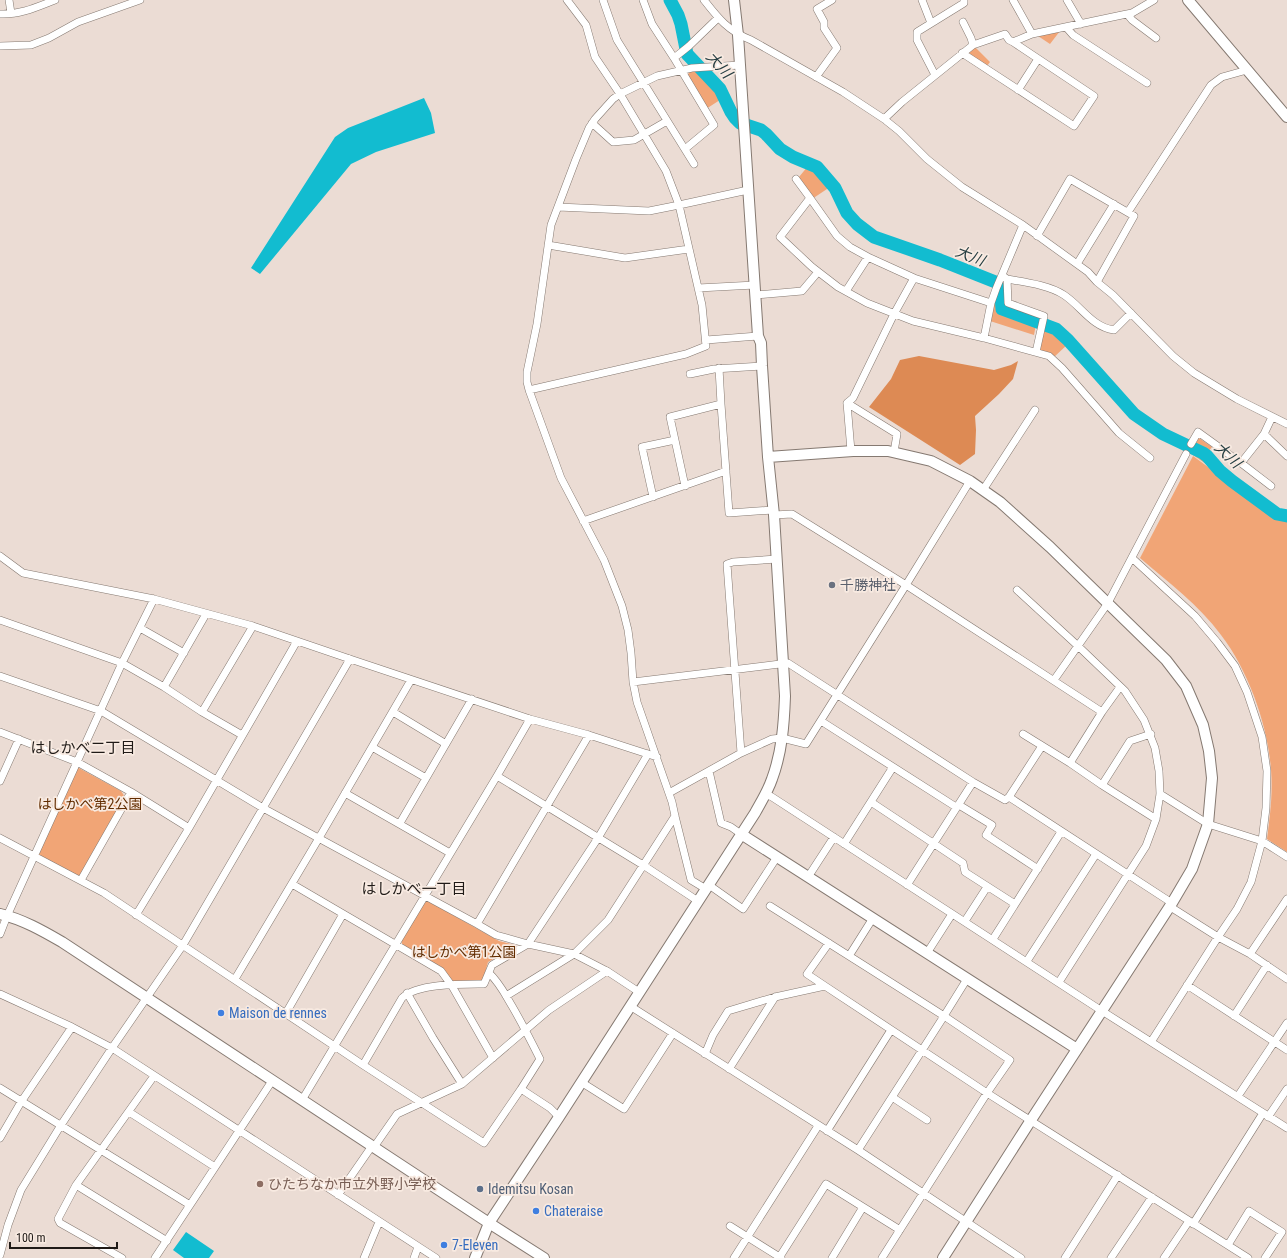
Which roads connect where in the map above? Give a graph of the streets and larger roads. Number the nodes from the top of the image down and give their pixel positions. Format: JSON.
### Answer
{"nodes":[{"id":1,"x":9,"y":0,"type":"edge"},
{"id":2,"x":140,"y":0,"type":"edge"},
{"id":3,"x":567,"y":0,"type":"edge"},
{"id":4,"x":603,"y":0,"type":"edge"},
{"id":5,"x":643,"y":0,"type":"edge"},
{"id":6,"x":704,"y":0,"type":"edge"},
{"id":7,"x":734,"y":0,"type":"edge"},
{"id":8,"x":832,"y":0,"type":"edge"},
{"id":9,"x":922,"y":0,"type":"edge"},
{"id":10,"x":964,"y":0,"type":"edge"},
{"id":11,"x":1013,"y":0,"type":"edge"},
{"id":12,"x":1067,"y":0,"type":"edge"},
{"id":13,"x":1154,"y":0,"type":"edge"},
{"id":14,"x":1188,"y":0,"type":"edge"},
{"id":15,"x":51,"y":1,"type":"edge"},
{"id":16,"x":0,"y":14,"type":"edge"},
{"id":17,"x":11,"y":14,"type":"junction"},
{"id":18,"x":1128,"y":15,"type":"junction"},
{"id":19,"x":718,"y":18,"type":"junction"},
{"id":20,"x":963,"y":22,"type":"dead end"},
{"id":21,"x":931,"y":23,"type":"junction"},
{"id":22,"x":1081,"y":24,"type":"junction"},
{"id":23,"x":1066,"y":27,"type":"junction"},
{"id":24,"x":1032,"y":34,"type":"junction"},
{"id":25,"x":738,"y":35,"type":"junction"},
{"id":26,"x":1156,"y":38,"type":"dead end"},
{"id":27,"x":1013,"y":42,"type":"junction"},
{"id":28,"x":973,"y":45,"type":"junction"},
{"id":29,"x":0,"y":46,"type":"edge"},
{"id":30,"x":962,"y":53,"type":"junction"},
{"id":31,"x":676,"y":56,"type":"junction"},
{"id":32,"x":1038,"y":59,"type":"junction"},
{"id":33,"x":740,"y":66,"type":"junction"},
{"id":34,"x":681,"y":70,"type":"junction"},
{"id":35,"x":1247,"y":70,"type":"junction"},
{"id":36,"x":935,"y":75,"type":"junction"},
{"id":37,"x":816,"y":77,"type":"junction"},
{"id":38,"x":643,"y":82,"type":"junction"},
{"id":39,"x":1147,"y":83,"type":"dead end"},
{"id":40,"x":1018,"y":90,"type":"junction"},
{"id":41,"x":620,"y":94,"type":"junction"},
{"id":42,"x":1287,"y":117,"type":"edge"},
{"id":43,"x":884,"y":119,"type":"junction"},
{"id":44,"x":666,"y":121,"type":"junction"},
{"id":45,"x":592,"y":123,"type":"junction"},
{"id":46,"x":644,"y":134,"type":"junction"},
{"id":47,"x":685,"y":149,"type":"junction"},
{"id":48,"x":694,"y":164,"type":"dead end"},
{"id":49,"x":796,"y":179,"type":"dead end"},
{"id":50,"x":748,"y":190,"type":"junction"},
{"id":51,"x":810,"y":198,"type":"junction"},
{"id":52,"x":679,"y":204,"type":"junction"},
{"id":53,"x":1114,"y":204,"type":"junction"},
{"id":54,"x":558,"y":207,"type":"junction"},
{"id":55,"x":1128,"y":212,"type":"junction"},
{"id":56,"x":1023,"y":226,"type":"junction"},
{"id":57,"x":1037,"y":236,"type":"junction"},
{"id":58,"x":548,"y":245,"type":"junction"},
{"id":59,"x":689,"y":250,"type":"junction"},
{"id":60,"x":868,"y":257,"type":"junction"},
{"id":61,"x":1077,"y":264,"type":"junction"},
{"id":62,"x":818,"y":272,"type":"junction"},
{"id":63,"x":1004,"y":277,"type":"junction"},
{"id":64,"x":914,"y":278,"type":"junction"},
{"id":65,"x":1097,"y":282,"type":"junction"},
{"id":66,"x":698,"y":288,"type":"junction"},
{"id":67,"x":755,"y":290,"type":"junction"},
{"id":68,"x":846,"y":291,"type":"junction"},
{"id":69,"x":991,"y":303,"type":"junction"},
{"id":70,"x":1131,"y":313,"type":"junction"},
{"id":71,"x":894,"y":314,"type":"junction"},
{"id":72,"x":758,"y":336,"type":"junction"},
{"id":73,"x":984,"y":338,"type":"junction"},
{"id":74,"x":706,"y":340,"type":"junction"},
{"id":75,"x":1036,"y":352,"type":"junction"},
{"id":76,"x":762,"y":366,"type":"junction"},
{"id":77,"x":719,"y":368,"type":"junction"},
{"id":78,"x":690,"y":374,"type":"dead end"},
{"id":79,"x":529,"y":390,"type":"junction"},
{"id":80,"x":847,"y":403,"type":"junction"},
{"id":81,"x":721,"y":404,"type":"junction"},
{"id":82,"x":1035,"y":410,"type":"dead end"},
{"id":83,"x":1272,"y":417,"type":"junction"},
{"id":84,"x":1287,"y":424,"type":"edge"},
{"id":85,"x":1264,"y":434,"type":"junction"},
{"id":86,"x":675,"y":440,"type":"junction"},
{"id":87,"x":1191,"y":444,"type":"dead end"},
{"id":88,"x":851,"y":451,"type":"junction"},
{"id":89,"x":894,"y":452,"type":"junction"},
{"id":90,"x":1186,"y":454,"type":"dead end"},
{"id":91,"x":1287,"y":456,"type":"edge"},
{"id":92,"x":768,"y":457,"type":"junction"},
{"id":93,"x":1150,"y":458,"type":"dead end"},
{"id":94,"x":1241,"y":463,"type":"junction"},
{"id":95,"x":726,"y":471,"type":"junction"},
{"id":96,"x":970,"y":481,"type":"junction"},
{"id":97,"x":685,"y":486,"type":"junction"},
{"id":98,"x":1271,"y":486,"type":"dead end"},
{"id":99,"x":983,"y":490,"type":"junction"},
{"id":100,"x":653,"y":497,"type":"junction"},
{"id":101,"x":773,"y":513,"type":"junction"},
{"id":102,"x":583,"y":521,"type":"junction"},
{"id":103,"x":0,"y":556,"type":"edge"},
{"id":104,"x":1132,"y":558,"type":"junction"},
{"id":105,"x":776,"y":559,"type":"junction"},
{"id":106,"x":906,"y":586,"type":"junction"},
{"id":107,"x":1018,"y":590,"type":"dead end"},
{"id":108,"x":154,"y":599,"type":"junction"},
{"id":109,"x":1108,"y":604,"type":"junction"},
{"id":110,"x":206,"y":614,"type":"junction"},
{"id":111,"x":0,"y":620,"type":"edge"},
{"id":112,"x":253,"y":626,"type":"junction"},
{"id":113,"x":140,"y":628,"type":"junction"},
{"id":114,"x":297,"y":641,"type":"junction"},
{"id":115,"x":1078,"y":646,"type":"junction"},
{"id":116,"x":184,"y":653,"type":"junction"},
{"id":117,"x":350,"y":659,"type":"junction"},
{"id":118,"x":122,"y":663,"type":"junction"},
{"id":119,"x":784,"y":664,"type":"junction"},
{"id":120,"x":735,"y":670,"type":"junction"},
{"id":121,"x":0,"y":676,"type":"edge"},
{"id":122,"x":411,"y":680,"type":"junction"},
{"id":123,"x":1054,"y":680,"type":"junction"},
{"id":124,"x":633,"y":682,"type":"junction"},
{"id":125,"x":1120,"y":686,"type":"junction"},
{"id":126,"x":164,"y":687,"type":"junction"},
{"id":127,"x":838,"y":695,"type":"junction"},
{"id":128,"x":472,"y":699,"type":"junction"},
{"id":129,"x":101,"y":711,"type":"junction"},
{"id":130,"x":202,"y":712,"type":"junction"},
{"id":131,"x":393,"y":712,"type":"junction"},
{"id":132,"x":1102,"y":712,"type":"junction"},
{"id":133,"x":530,"y":718,"type":"junction"},
{"id":134,"x":821,"y":721,"type":"junction"},
{"id":135,"x":0,"y":732,"type":"edge"},
{"id":136,"x":1023,"y":734,"type":"dead end"},
{"id":137,"x":1150,"y":734,"type":"junction"},
{"id":138,"x":242,"y":735,"type":"junction"},
{"id":139,"x":589,"y":735,"type":"junction"},
{"id":140,"x":782,"y":738,"type":"junction"},
{"id":141,"x":19,"y":739,"type":"junction"},
{"id":142,"x":446,"y":744,"type":"junction"},
{"id":143,"x":1042,"y":746,"type":"junction"},
{"id":144,"x":372,"y":747,"type":"junction"},
{"id":145,"x":741,"y":753,"type":"junction"},
{"id":146,"x":648,"y":754,"type":"junction"},
{"id":147,"x":657,"y":757,"type":"junction"},
{"id":148,"x":77,"y":762,"type":"junction"},
{"id":149,"x":1070,"y":763,"type":"junction"},
{"id":150,"x":893,"y":767,"type":"junction"},
{"id":151,"x":709,"y":771,"type":"junction"},
{"id":152,"x":497,"y":776,"type":"junction"},
{"id":153,"x":426,"y":778,"type":"junction"},
{"id":154,"x":216,"y":780,"type":"junction"},
{"id":155,"x":0,"y":781,"type":"edge"},
{"id":156,"x":973,"y":782,"type":"junction"},
{"id":157,"x":1102,"y":785,"type":"junction"},
{"id":158,"x":131,"y":792,"type":"junction"},
{"id":159,"x":346,"y":792,"type":"junction"},
{"id":160,"x":669,"y":793,"type":"junction"},
{"id":161,"x":766,"y":794,"type":"junction"},
{"id":162,"x":1160,"y":794,"type":"junction"},
{"id":163,"x":1008,"y":797,"type":"junction"},
{"id":164,"x":871,"y":802,"type":"junction"},
{"id":165,"x":957,"y":806,"type":"junction"},
{"id":166,"x":547,"y":807,"type":"junction"},
{"id":167,"x":263,"y":808,"type":"junction"},
{"id":168,"x":675,"y":816,"type":"junction"},
{"id":169,"x":1156,"y":819,"type":"junction"},
{"id":170,"x":400,"y":823,"type":"junction"},
{"id":171,"x":1208,"y":824,"type":"junction"},
{"id":172,"x":189,"y":828,"type":"junction"},
{"id":173,"x":1061,"y":832,"type":"junction"},
{"id":174,"x":741,"y":834,"type":"junction"},
{"id":175,"x":834,"y":837,"type":"junction"},
{"id":176,"x":0,"y":838,"type":"edge"},
{"id":177,"x":319,"y":838,"type":"junction"},
{"id":178,"x":598,"y":838,"type":"junction"},
{"id":179,"x":1262,"y":841,"type":"junction"},
{"id":180,"x":933,"y":843,"type":"junction"},
{"id":181,"x":844,"y":844,"type":"junction"},
{"id":182,"x":450,"y":853,"type":"junction"},
{"id":183,"x":1096,"y":854,"type":"junction"},
{"id":184,"x":35,"y":856,"type":"junction"},
{"id":185,"x":777,"y":857,"type":"junction"},
{"id":186,"x":1287,"y":858,"type":"edge"},
{"id":187,"x":643,"y":864,"type":"junction"},
{"id":188,"x":1038,"y":869,"type":"junction"},
{"id":189,"x":1127,"y":875,"type":"junction"},
{"id":190,"x":808,"y":877,"type":"junction"},
{"id":191,"x":81,"y":880,"type":"junction"},
{"id":192,"x":292,"y":884,"type":"junction"},
{"id":193,"x":907,"y":885,"type":"junction"},
{"id":194,"x":707,"y":887,"type":"junction"},
{"id":195,"x":987,"y":887,"type":"junction"},
{"id":196,"x":424,"y":896,"type":"junction"},
{"id":197,"x":1287,"y":899,"type":"edge"},
{"id":198,"x":698,"y":901,"type":"junction"},
{"id":199,"x":1015,"y":904,"type":"junction"},
{"id":200,"x":1171,"y":905,"type":"junction"},
{"id":201,"x":770,"y":906,"type":"dead end"},
{"id":202,"x":344,"y":914,"type":"junction"},
{"id":203,"x":952,"y":914,"type":"junction"},
{"id":204,"x":3,"y":915,"type":"edge"},
{"id":205,"x":136,"y":915,"type":"junction"},
{"id":206,"x":873,"y":918,"type":"junction"},
{"id":207,"x":965,"y":921,"type":"junction"},
{"id":208,"x":477,"y":924,"type":"junction"},
{"id":209,"x":0,"y":934,"type":"edge"},
{"id":210,"x":1218,"y":937,"type":"junction"},
{"id":211,"x":993,"y":939,"type":"junction"},
{"id":212,"x":829,"y":943,"type":"junction"},
{"id":213,"x":396,"y":944,"type":"junction"},
{"id":214,"x":528,"y":944,"type":"junction"},
{"id":215,"x":183,"y":945,"type":"junction"},
{"id":216,"x":927,"y":953,"type":"junction"},
{"id":217,"x":574,"y":954,"type":"junction"},
{"id":218,"x":1250,"y":954,"type":"junction"},
{"id":219,"x":848,"y":956,"type":"junction"},
{"id":220,"x":1027,"y":961,"type":"junction"},
{"id":221,"x":1267,"y":966,"type":"junction"},
{"id":222,"x":607,"y":971,"type":"junction"},
{"id":223,"x":490,"y":973,"type":"junction"},
{"id":224,"x":235,"y":979,"type":"junction"},
{"id":225,"x":967,"y":979,"type":"junction"},
{"id":226,"x":1287,"y":979,"type":"edge"},
{"id":227,"x":1059,"y":982,"type":"junction"},
{"id":228,"x":1187,"y":985,"type":"junction"},
{"id":229,"x":452,"y":986,"type":"junction"},
{"id":230,"x":825,"y":986,"type":"junction"},
{"id":231,"x":639,"y":992,"type":"junction"},
{"id":232,"x":407,"y":993,"type":"junction"},
{"id":233,"x":0,"y":994,"type":"edge"},
{"id":234,"x":506,"y":996,"type":"junction"},
{"id":235,"x":775,"y":997,"type":"junction"},
{"id":236,"x":147,"y":998,"type":"junction"},
{"id":237,"x":630,"y":1006,"type":"junction"},
{"id":238,"x":1102,"y":1011,"type":"junction"},
{"id":239,"x":286,"y":1013,"type":"junction"},
{"id":240,"x":944,"y":1016,"type":"junction"},
{"id":241,"x":1234,"y":1016,"type":"junction"},
{"id":242,"x":1287,"y":1023,"type":"edge"},
{"id":243,"x":72,"y":1027,"type":"junction"},
{"id":244,"x":526,"y":1030,"type":"junction"},
{"id":245,"x":891,"y":1030,"type":"junction"},
{"id":246,"x":672,"y":1033,"type":"junction"},
{"id":247,"x":1151,"y":1042,"type":"junction"},
{"id":248,"x":1274,"y":1042,"type":"junction"},
{"id":249,"x":334,"y":1046,"type":"junction"},
{"id":250,"x":112,"y":1048,"type":"junction"},
{"id":251,"x":1077,"y":1049,"type":"junction"},
{"id":252,"x":1287,"y":1050,"type":"edge"},
{"id":253,"x":922,"y":1051,"type":"junction"},
{"id":254,"x":705,"y":1054,"type":"junction"},
{"id":255,"x":494,"y":1058,"type":"junction"},
{"id":256,"x":363,"y":1065,"type":"junction"},
{"id":257,"x":728,"y":1068,"type":"junction"},
{"id":258,"x":154,"y":1076,"type":"junction"},
{"id":259,"x":272,"y":1081,"type":"junction"},
{"id":260,"x":581,"y":1082,"type":"junction"},
{"id":261,"x":462,"y":1084,"type":"junction"},
{"id":262,"x":0,"y":1088,"type":"edge"},
{"id":263,"x":521,"y":1089,"type":"junction"},
{"id":264,"x":1287,"y":1089,"type":"edge"},
{"id":265,"x":987,"y":1093,"type":"junction"},
{"id":266,"x":1238,"y":1096,"type":"junction"},
{"id":267,"x":892,"y":1097,"type":"junction"},
{"id":268,"x":302,"y":1100,"type":"junction"},
{"id":269,"x":21,"y":1102,"type":"junction"},
{"id":270,"x":422,"y":1103,"type":"junction"},
{"id":271,"x":129,"y":1112,"type":"junction"},
{"id":272,"x":1266,"y":1115,"type":"junction"},
{"id":273,"x":559,"y":1117,"type":"junction"},
{"id":274,"x":927,"y":1120,"type":"dead end"},
{"id":275,"x":1031,"y":1120,"type":"junction"},
{"id":276,"x":60,"y":1125,"type":"junction"},
{"id":277,"x":818,"y":1126,"type":"junction"},
{"id":278,"x":1287,"y":1128,"type":"edge"},
{"id":279,"x":239,"y":1131,"type":"junction"},
{"id":280,"x":827,"y":1131,"type":"junction"},
{"id":281,"x":0,"y":1138,"type":"edge"},
{"id":282,"x":373,"y":1147,"type":"junction"},
{"id":283,"x":101,"y":1150,"type":"junction"},
{"id":284,"x":858,"y":1150,"type":"junction"},
{"id":285,"x":215,"y":1167,"type":"junction"},
{"id":286,"x":1118,"y":1175,"type":"junction"},
{"id":287,"x":76,"y":1185,"type":"junction"},
{"id":288,"x":922,"y":1194,"type":"junction"},
{"id":289,"x":338,"y":1195,"type":"junction"},
{"id":290,"x":1152,"y":1197,"type":"junction"},
{"id":291,"x":190,"y":1205,"type":"junction"},
{"id":292,"x":863,"y":1207,"type":"junction"},
{"id":293,"x":379,"y":1222,"type":"junction"},
{"id":294,"x":965,"y":1222,"type":"junction"},
{"id":295,"x":1191,"y":1222,"type":"junction"},
{"id":296,"x":489,"y":1223,"type":"junction"},
{"id":297,"x":730,"y":1226,"type":"dead end"},
{"id":298,"x":900,"y":1230,"type":"junction"},
{"id":299,"x":748,"y":1237,"type":"junction"},
{"id":300,"x":167,"y":1241,"type":"junction"},
{"id":301,"x":1228,"y":1244,"type":"junction"},
{"id":302,"x":418,"y":1247,"type":"junction"},
{"id":303,"x":0,"y":1255,"type":"edge"},
{"id":304,"x":122,"y":1258,"type":"edge"},
{"id":305,"x":155,"y":1258,"type":"edge"},
{"id":306,"x":364,"y":1258,"type":"edge"},
{"id":307,"x":414,"y":1258,"type":"edge"},
{"id":308,"x":436,"y":1258,"type":"edge"},
{"id":309,"x":475,"y":1258,"type":"edge"},
{"id":310,"x":544,"y":1258,"type":"edge"},
{"id":311,"x":734,"y":1258,"type":"edge"},
{"id":312,"x":780,"y":1258,"type":"edge"},
{"id":313,"x":832,"y":1258,"type":"edge"},
{"id":314,"x":882,"y":1258,"type":"edge"},
{"id":315,"x":943,"y":1258,"type":"edge"},
{"id":316,"x":1021,"y":1258,"type":"edge"},
{"id":317,"x":1065,"y":1258,"type":"edge"},
{"id":318,"x":1112,"y":1258,"type":"edge"},
{"id":319,"x":1164,"y":1258,"type":"edge"},
{"id":320,"x":1248,"y":1258,"type":"edge"},
{"id":321,"x":1265,"y":1258,"type":"edge"}],
"edges":[{"from":1,"to":17,"type":"street"},
{"from":2,"to":29,"type":"street"},
{"from":3,"to":41,"type":"street"},
{"from":4,"to":38,"type":"street"},
{"from":5,"to":31,"type":"street"},
{"from":6,"to":19,"type":"street"},
{"from":7,"to":25,"type":"street"},
{"from":8,"to":37,"type":"street"},
{"from":9,"to":21,"type":"street"},
{"from":10,"to":21,"type":"street"},
{"from":11,"to":24,"type":"street"},
{"from":12,"to":22,"type":"street"},
{"from":13,"to":18,"type":"street"},
{"from":14,"to":35,"type":"street"},
{"from":15,"to":17,"type":"street"},
{"from":16,"to":17,"type":"street"},
{"from":18,"to":22,"type":"street"},
{"from":18,"to":26,"type":"street"},
{"from":19,"to":25,"type":"street"},
{"from":19,"to":31,"type":"street"},
{"from":20,"to":28,"type":"street"},
{"from":21,"to":36,"type":"street"},
{"from":22,"to":23,"type":"street"},
{"from":23,"to":24,"type":"street"},
{"from":23,"to":39,"type":"street"},
{"from":24,"to":27,"type":"street"},
{"from":25,"to":33,"type":"street"},
{"from":25,"to":37,"type":"street"},
{"from":27,"to":28,"type":"street"},
{"from":27,"to":32,"type":"street"},
{"from":28,"to":30,"type":"street"},
{"from":30,"to":36,"type":"street"},
{"from":30,"to":40,"type":"street"},
{"from":31,"to":34,"type":"street"},
{"from":32,"to":40,"type":"street"},
{"from":32,"to":40,"type":"street"},
{"from":33,"to":34,"type":"street"},
{"from":33,"to":50,"type":"street"},
{"from":34,"to":38,"type":"street"},
{"from":34,"to":47,"type":"street"},
{"from":35,"to":42,"type":"street"},
{"from":35,"to":55,"type":"street"},
{"from":36,"to":43,"type":"street"},
{"from":37,"to":43,"type":"street"},
{"from":38,"to":41,"type":"street"},
{"from":38,"to":44,"type":"street"},
{"from":41,"to":45,"type":"street"},
{"from":41,"to":46,"type":"street"},
{"from":43,"to":56,"type":"street"},
{"from":44,"to":46,"type":"street"},
{"from":44,"to":47,"type":"street"},
{"from":45,"to":46,"type":"street"},
{"from":45,"to":54,"type":"street"},
{"from":46,"to":52,"type":"street"},
{"from":47,"to":48,"type":"street"},
{"from":49,"to":51,"type":"street"},
{"from":50,"to":52,"type":"street"},
{"from":50,"to":67,"type":"street"},
{"from":51,"to":60,"type":"street"},
{"from":51,"to":62,"type":"street"},
{"from":52,"to":54,"type":"street"},
{"from":52,"to":59,"type":"street"},
{"from":53,"to":55,"type":"street"},
{"from":53,"to":57,"type":"street"},
{"from":53,"to":61,"type":"street"},
{"from":54,"to":58,"type":"street"},
{"from":55,"to":65,"type":"street"},
{"from":56,"to":57,"type":"street"},
{"from":56,"to":63,"type":"street"},
{"from":57,"to":61,"type":"street"},
{"from":58,"to":59,"type":"street"},
{"from":58,"to":79,"type":"street"},
{"from":59,"to":66,"type":"street"},
{"from":60,"to":64,"type":"street"},
{"from":60,"to":68,"type":"street"},
{"from":61,"to":65,"type":"street"},
{"from":62,"to":67,"type":"street"},
{"from":62,"to":68,"type":"street"},
{"from":63,"to":69,"type":"street"},
{"from":63,"to":70,"type":"street"},
{"from":63,"to":75,"type":"street"},
{"from":64,"to":69,"type":"street"},
{"from":64,"to":71,"type":"street"},
{"from":65,"to":70,"type":"street"},
{"from":66,"to":67,"type":"street"},
{"from":66,"to":74,"type":"street"},
{"from":67,"to":72,"type":"street"},
{"from":68,"to":71,"type":"street"},
{"from":69,"to":73,"type":"street"},
{"from":70,"to":83,"type":"street"},
{"from":71,"to":73,"type":"street"},
{"from":71,"to":80,"type":"street"},
{"from":72,"to":74,"type":"street"},
{"from":72,"to":76,"type":"street"},
{"from":73,"to":75,"type":"street"},
{"from":74,"to":79,"type":"street"},
{"from":75,"to":93,"type":"street"},
{"from":76,"to":77,"type":"street"},
{"from":76,"to":92,"type":"street"},
{"from":77,"to":78,"type":"street"},
{"from":77,"to":81,"type":"street"},
{"from":79,"to":102,"type":"street"},
{"from":80,"to":88,"type":"street"},
{"from":80,"to":89,"type":"street"},
{"from":81,"to":86,"type":"street"},
{"from":81,"to":95,"type":"street"},
{"from":82,"to":99,"type":"street"},
{"from":83,"to":84,"type":"street"},
{"from":83,"to":85,"type":"street"},
{"from":85,"to":91,"type":"street"},
{"from":85,"to":94,"type":"street"},
{"from":86,"to":97,"type":"street"},
{"from":86,"to":100,"type":"street"},
{"from":87,"to":94,"type":"street"},
{"from":88,"to":89,"type":"street"},
{"from":88,"to":92,"type":"street"},
{"from":89,"to":96,"type":"street"},
{"from":90,"to":104,"type":"street"},
{"from":92,"to":101,"type":"street"},
{"from":94,"to":98,"type":"street"},
{"from":95,"to":97,"type":"street"},
{"from":95,"to":101,"type":"street"},
{"from":96,"to":99,"type":"street"},
{"from":96,"to":106,"type":"street"},
{"from":97,"to":100,"type":"street"},
{"from":99,"to":109,"type":"street"},
{"from":100,"to":102,"type":"street"},
{"from":101,"to":105,"type":"street"},
{"from":101,"to":106,"type":"street"},
{"from":102,"to":124,"type":"street"},
{"from":103,"to":108,"type":"street"},
{"from":104,"to":109,"type":"street"},
{"from":104,"to":179,"type":"street"},
{"from":105,"to":119,"type":"street"},
{"from":105,"to":120,"type":"street"},
{"from":106,"to":123,"type":"street"},
{"from":106,"to":127,"type":"street"},
{"from":107,"to":115,"type":"street"},
{"from":108,"to":110,"type":"street"},
{"from":108,"to":113,"type":"street"},
{"from":109,"to":115,"type":"street"},
{"from":109,"to":171,"type":"street"},
{"from":110,"to":112,"type":"street"},
{"from":110,"to":116,"type":"street"},
{"from":111,"to":118,"type":"street"},
{"from":112,"to":114,"type":"street"},
{"from":112,"to":130,"type":"street"},
{"from":113,"to":116,"type":"street"},
{"from":113,"to":118,"type":"street"},
{"from":114,"to":117,"type":"street"},
{"from":114,"to":138,"type":"street"},
{"from":115,"to":123,"type":"street"},
{"from":115,"to":125,"type":"street"},
{"from":116,"to":126,"type":"street"},
{"from":117,"to":122,"type":"street"},
{"from":117,"to":167,"type":"street"},
{"from":118,"to":126,"type":"street"},
{"from":118,"to":129,"type":"street"},
{"from":119,"to":120,"type":"street"},
{"from":119,"to":127,"type":"street"},
{"from":119,"to":140,"type":"street"},
{"from":120,"to":124,"type":"street"},
{"from":120,"to":145,"type":"street"},
{"from":121,"to":129,"type":"street"},
{"from":122,"to":128,"type":"street"},
{"from":122,"to":131,"type":"street"},
{"from":123,"to":132,"type":"street"},
{"from":124,"to":147,"type":"street"},
{"from":125,"to":132,"type":"street"},
{"from":125,"to":137,"type":"street"},
{"from":126,"to":130,"type":"street"},
{"from":127,"to":134,"type":"street"},
{"from":127,"to":156,"type":"street"},
{"from":128,"to":133,"type":"street"},
{"from":128,"to":142,"type":"street"},
{"from":129,"to":148,"type":"street"},
{"from":129,"to":154,"type":"street"},
{"from":130,"to":138,"type":"street"},
{"from":131,"to":142,"type":"street"},
{"from":131,"to":144,"type":"street"},
{"from":132,"to":149,"type":"street"},
{"from":133,"to":139,"type":"street"},
{"from":133,"to":152,"type":"street"},
{"from":134,"to":140,"type":"street"},
{"from":134,"to":150,"type":"street"},
{"from":135,"to":141,"type":"street"},
{"from":136,"to":143,"type":"street"},
{"from":137,"to":157,"type":"street"},
{"from":137,"to":162,"type":"street"},
{"from":138,"to":154,"type":"street"},
{"from":139,"to":146,"type":"street"},
{"from":139,"to":166,"type":"street"},
{"from":140,"to":145,"type":"street"},
{"from":140,"to":161,"type":"street"},
{"from":141,"to":148,"type":"street"},
{"from":141,"to":155,"type":"street"},
{"from":142,"to":153,"type":"street"},
{"from":143,"to":149,"type":"street"},
{"from":143,"to":163,"type":"street"},
{"from":144,"to":153,"type":"street"},
{"from":144,"to":159,"type":"street"},
{"from":145,"to":151,"type":"street"},
{"from":146,"to":147,"type":"street"},
{"from":146,"to":178,"type":"street"},
{"from":147,"to":160,"type":"street"},
{"from":148,"to":158,"type":"street"},
{"from":148,"to":184,"type":"street"},
{"from":149,"to":157,"type":"street"},
{"from":150,"to":164,"type":"street"},
{"from":150,"to":165,"type":"street"},
{"from":151,"to":160,"type":"street"},
{"from":151,"to":174,"type":"street"},
{"from":152,"to":166,"type":"street"},
{"from":152,"to":182,"type":"street"},
{"from":153,"to":170,"type":"street"},
{"from":154,"to":167,"type":"street"},
{"from":154,"to":172,"type":"street"},
{"from":156,"to":163,"type":"street"},
{"from":156,"to":165,"type":"street"},
{"from":157,"to":169,"type":"street"},
{"from":158,"to":172,"type":"street"},
{"from":158,"to":191,"type":"street"},
{"from":159,"to":170,"type":"street"},
{"from":159,"to":177,"type":"street"},
{"from":160,"to":168,"type":"street"},
{"from":161,"to":174,"type":"street"},
{"from":161,"to":175,"type":"street"},
{"from":162,"to":169,"type":"street"},
{"from":162,"to":171,"type":"street"},
{"from":163,"to":173,"type":"street"},
{"from":164,"to":180,"type":"street"},
{"from":164,"to":181,"type":"street"},
{"from":165,"to":180,"type":"street"},
{"from":165,"to":188,"type":"street"},
{"from":166,"to":178,"type":"street"},
{"from":166,"to":208,"type":"street"},
{"from":167,"to":177,"type":"street"},
{"from":167,"to":215,"type":"street"},
{"from":168,"to":187,"type":"street"},
{"from":168,"to":194,"type":"street"},
{"from":169,"to":189,"type":"street"},
{"from":170,"to":182,"type":"street"},
{"from":171,"to":179,"type":"street"},
{"from":171,"to":200,"type":"street"},
{"from":172,"to":205,"type":"street"},
{"from":173,"to":183,"type":"street"},
{"from":173,"to":188,"type":"street"},
{"from":174,"to":185,"type":"street"},
{"from":174,"to":194,"type":"street"},
{"from":175,"to":181,"type":"street"},
{"from":175,"to":190,"type":"street"},
{"from":176,"to":184,"type":"street"},
{"from":177,"to":192,"type":"street"},
{"from":177,"to":196,"type":"street"},
{"from":178,"to":187,"type":"street"},
{"from":178,"to":214,"type":"street"},
{"from":179,"to":186,"type":"street"},
{"from":179,"to":210,"type":"street"},
{"from":180,"to":193,"type":"street"},
{"from":180,"to":195,"type":"street"},
{"from":181,"to":193,"type":"street"},
{"from":182,"to":196,"type":"street"},
{"from":183,"to":189,"type":"street"},
{"from":183,"to":220,"type":"street"},
{"from":184,"to":191,"type":"street"},
{"from":184,"to":204,"type":"street"},
{"from":185,"to":190,"type":"street"},
{"from":185,"to":194,"type":"street"},
{"from":187,"to":198,"type":"street"},
{"from":187,"to":217,"type":"street"},
{"from":188,"to":199,"type":"street"},
{"from":189,"to":200,"type":"street"},
{"from":189,"to":227,"type":"street"},
{"from":190,"to":206,"type":"street"},
{"from":191,"to":205,"type":"street"},
{"from":192,"to":202,"type":"street"},
{"from":192,"to":224,"type":"street"},
{"from":193,"to":203,"type":"street"},
{"from":194,"to":198,"type":"street"},
{"from":195,"to":199,"type":"street"},
{"from":195,"to":207,"type":"street"},
{"from":196,"to":208,"type":"street"},
{"from":196,"to":213,"type":"street"},
{"from":197,"to":218,"type":"street"},
{"from":198,"to":231,"type":"street"},
{"from":199,"to":211,"type":"street"},
{"from":200,"to":210,"type":"street"},
{"from":200,"to":238,"type":"street"},
{"from":201,"to":212,"type":"street"},
{"from":202,"to":213,"type":"street"},
{"from":202,"to":239,"type":"street"},
{"from":203,"to":207,"type":"street"},
{"from":203,"to":216,"type":"street"},
{"from":204,"to":209,"type":"street"},
{"from":204,"to":236,"type":"street"},
{"from":205,"to":215,"type":"street"},
{"from":206,"to":216,"type":"street"},
{"from":206,"to":219,"type":"street"},
{"from":207,"to":211,"type":"street"},
{"from":208,"to":214,"type":"street"},
{"from":210,"to":218,"type":"street"},
{"from":210,"to":228,"type":"street"},
{"from":211,"to":220,"type":"street"},
{"from":212,"to":219,"type":"street"},
{"from":212,"to":230,"type":"street"},
{"from":213,"to":229,"type":"street"},
{"from":213,"to":249,"type":"street"},
{"from":214,"to":217,"type":"street"},
{"from":214,"to":223,"type":"street"},
{"from":215,"to":224,"type":"street"},
{"from":215,"to":236,"type":"street"},
{"from":216,"to":225,"type":"street"},
{"from":217,"to":222,"type":"street"},
{"from":217,"to":234,"type":"street"},
{"from":218,"to":221,"type":"street"},
{"from":219,"to":240,"type":"street"},
{"from":220,"to":227,"type":"street"},
{"from":221,"to":226,"type":"street"},
{"from":221,"to":241,"type":"street"},
{"from":222,"to":231,"type":"street"},
{"from":222,"to":244,"type":"street"},
{"from":223,"to":229,"type":"street"},
{"from":223,"to":234,"type":"street"},
{"from":224,"to":239,"type":"street"},
{"from":225,"to":240,"type":"street"},
{"from":225,"to":251,"type":"street"},
{"from":227,"to":238,"type":"street"},
{"from":228,"to":241,"type":"street"},
{"from":228,"to":247,"type":"street"},
{"from":229,"to":232,"type":"street"},
{"from":229,"to":255,"type":"street"},
{"from":230,"to":235,"type":"street"},
{"from":230,"to":245,"type":"street"},
{"from":231,"to":237,"type":"street"},
{"from":232,"to":256,"type":"street"},
{"from":232,"to":261,"type":"street"},
{"from":233,"to":243,"type":"street"},
{"from":234,"to":244,"type":"street"},
{"from":235,"to":254,"type":"street"},
{"from":235,"to":257,"type":"street"},
{"from":236,"to":250,"type":"street"},
{"from":236,"to":259,"type":"street"},
{"from":237,"to":246,"type":"street"},
{"from":237,"to":260,"type":"street"},
{"from":238,"to":247,"type":"street"},
{"from":238,"to":251,"type":"street"},
{"from":239,"to":249,"type":"street"},
{"from":240,"to":253,"type":"street"},
{"from":240,"to":265,"type":"street"},
{"from":241,"to":248,"type":"street"},
{"from":242,"to":248,"type":"street"},
{"from":243,"to":250,"type":"street"},
{"from":243,"to":269,"type":"street"},
{"from":244,"to":255,"type":"street"},
{"from":244,"to":263,"type":"street"},
{"from":245,"to":253,"type":"street"},
{"from":245,"to":280,"type":"street"},
{"from":246,"to":254,"type":"street"},
{"from":246,"to":260,"type":"street"},
{"from":247,"to":266,"type":"street"},
{"from":248,"to":252,"type":"street"},
{"from":248,"to":266,"type":"street"},
{"from":249,"to":256,"type":"street"},
{"from":249,"to":268,"type":"street"},
{"from":250,"to":258,"type":"street"},
{"from":250,"to":276,"type":"street"},
{"from":251,"to":275,"type":"street"},
{"from":253,"to":265,"type":"street"},
{"from":253,"to":267,"type":"street"},
{"from":254,"to":257,"type":"street"},
{"from":255,"to":261,"type":"street"},
{"from":256,"to":270,"type":"street"},
{"from":257,"to":277,"type":"street"},
{"from":258,"to":271,"type":"street"},
{"from":258,"to":279,"type":"street"},
{"from":259,"to":268,"type":"street"},
{"from":259,"to":279,"type":"street"},
{"from":260,"to":273,"type":"street"},
{"from":261,"to":270,"type":"street"},
{"from":262,"to":269,"type":"street"},
{"from":263,"to":270,"type":"street"},
{"from":263,"to":273,"type":"street"},
{"from":264,"to":272,"type":"street"},
{"from":265,"to":275,"type":"street"},
{"from":265,"to":288,"type":"street"},
{"from":266,"to":272,"type":"street"},
{"from":267,"to":274,"type":"street"},
{"from":267,"to":284,"type":"street"},
{"from":268,"to":282,"type":"street"},
{"from":269,"to":276,"type":"street"},
{"from":269,"to":281,"type":"street"},
{"from":270,"to":282,"type":"street"},
{"from":271,"to":283,"type":"street"},
{"from":271,"to":285,"type":"street"},
{"from":272,"to":278,"type":"street"},
{"from":272,"to":295,"type":"street"},
{"from":273,"to":296,"type":"street"},
{"from":275,"to":286,"type":"street"},
{"from":275,"to":294,"type":"street"},
{"from":276,"to":283,"type":"street"},
{"from":276,"to":303,"type":"street"},
{"from":277,"to":280,"type":"street"},
{"from":277,"to":299,"type":"street"},
{"from":279,"to":285,"type":"street"},
{"from":279,"to":289,"type":"street"},
{"from":280,"to":284,"type":"street"},
{"from":282,"to":289,"type":"street"},
{"from":282,"to":296,"type":"street"},
{"from":283,"to":287,"type":"street"},
{"from":283,"to":291,"type":"street"},
{"from":284,"to":288,"type":"street"},
{"from":285,"to":291,"type":"street"},
{"from":286,"to":290,"type":"street"},
{"from":286,"to":317,"type":"street"},
{"from":287,"to":300,"type":"street"},
{"from":287,"to":304,"type":"street"},
{"from":288,"to":294,"type":"street"},
{"from":288,"to":298,"type":"street"},
{"from":289,"to":293,"type":"street"},
{"from":290,"to":295,"type":"street"},
{"from":290,"to":318,"type":"street"},
{"from":291,"to":300,"type":"street"},
{"from":292,"to":298,"type":"street"},
{"from":292,"to":312,"type":"street"},
{"from":292,"to":313,"type":"street"},
{"from":293,"to":302,"type":"street"},
{"from":293,"to":306,"type":"street"},
{"from":294,"to":315,"type":"street"},
{"from":294,"to":316,"type":"street"},
{"from":295,"to":301,"type":"street"},
{"from":295,"to":319,"type":"street"},
{"from":296,"to":309,"type":"street"},
{"from":296,"to":310,"type":"street"},
{"from":297,"to":299,"type":"street"},
{"from":298,"to":314,"type":"street"},
{"from":299,"to":311,"type":"street"},
{"from":299,"to":312,"type":"street"},
{"from":300,"to":305,"type":"street"},
{"from":301,"to":320,"type":"street"},
{"from":301,"to":321,"type":"street"},
{"from":302,"to":307,"type":"street"},
{"from":302,"to":308,"type":"street"}]}
